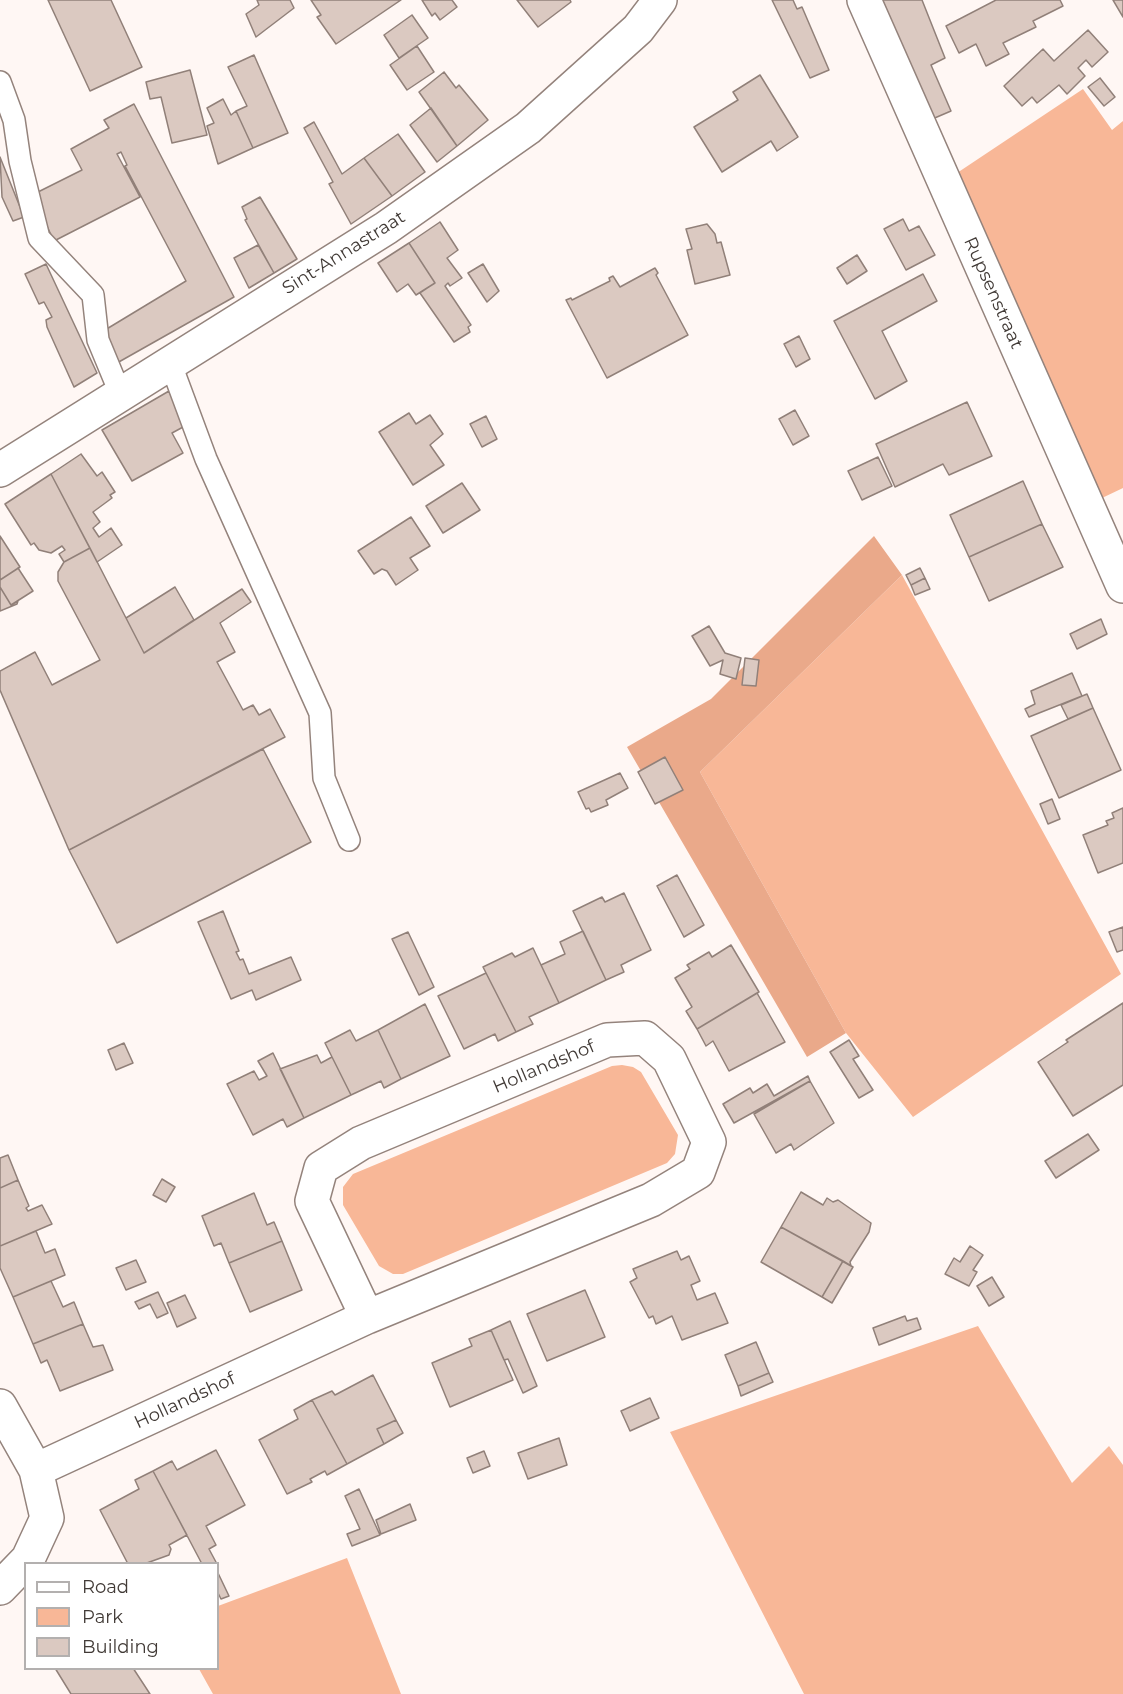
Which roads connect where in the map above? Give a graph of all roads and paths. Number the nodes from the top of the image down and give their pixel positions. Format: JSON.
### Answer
{"nodes":[{"id":1,"x":660,"y":0,"type":"edge"},
{"id":2,"x":864,"y":0,"type":"edge"},
{"id":3,"x":0,"y":82,"type":"edge"},
{"id":4,"x":170,"y":362,"type":"junction"},
{"id":5,"x":120,"y":393,"type":"junction"},
{"id":6,"x":0,"y":470,"type":"edge"},
{"id":7,"x":1123,"y":586,"type":"edge"},
{"id":8,"x":349,"y":840,"type":"dead end"},
{"id":9,"x":367,"y":1317,"type":"junction"},
{"id":10,"x":0,"y":1406,"type":"edge"},
{"id":11,"x":36,"y":1470,"type":"junction"},
{"id":12,"x":25,"y":1562,"type":"edge"},
{"id":13,"x":24,"y":1563,"type":"edge"},
{"id":14,"x":0,"y":1588,"type":"edge"}],
"edges":[{"from":1,"to":4,"type":"street","name":"Sint-Annastraat"},
{"from":2,"to":7,"type":"street","name":"Rupsenstraat"},
{"from":3,"to":5,"type":"lane"},
{"from":4,"to":5,"type":"street","name":"Sint-Annastraat"},
{"from":4,"to":8,"type":"lane"},
{"from":5,"to":6,"type":"street","name":"Sint-Annastraat"},
{"from":9,"to":9,"type":"street","name":"Hollandshof"},
{"from":9,"to":11,"type":"street","name":"Hollandshof"},
{"from":10,"to":11,"type":"street"},
{"from":11,"to":12,"type":"street"},
{"from":13,"to":14,"type":"street"}]}
